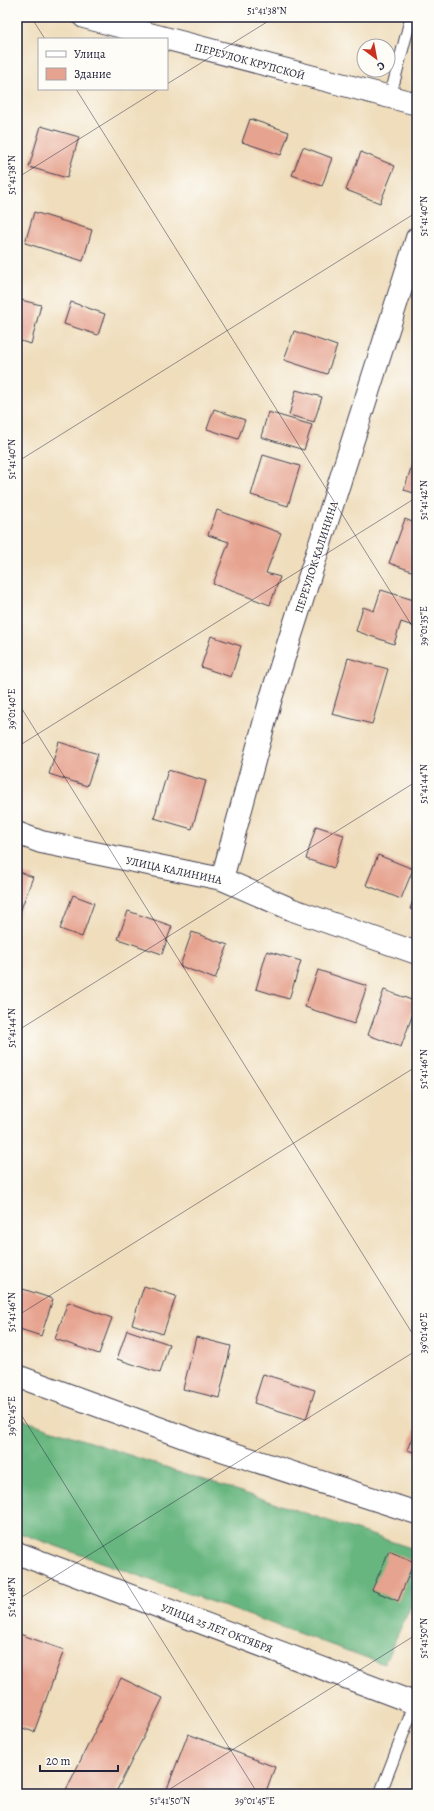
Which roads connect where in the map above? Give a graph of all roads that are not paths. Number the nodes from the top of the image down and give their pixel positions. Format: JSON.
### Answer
{"nodes":[{"id":1,"x":84,"y":17,"type":"edge"},
{"id":2,"x":411,"y":17,"type":"edge"},
{"id":3,"x":116,"y":21,"type":"edge"},
{"id":4,"x":390,"y":97,"type":"junction"},
{"id":5,"x":417,"y":104,"type":"edge"},
{"id":6,"x":417,"y":238,"type":"edge"},
{"id":7,"x":17,"y":834,"type":"edge"},
{"id":8,"x":222,"y":879,"type":"junction"},
{"id":9,"x":417,"y":953,"type":"edge"},
{"id":10,"x":17,"y":1376,"type":"edge"},
{"id":11,"x":417,"y":1513,"type":"edge"},
{"id":12,"x":17,"y":1553,"type":"edge"},
{"id":13,"x":416,"y":1701,"type":"edge"},
{"id":14,"x":380,"y":1794,"type":"edge"}],
"edges":[{"from":1,"to":3,"type":"street","name":"ПЕРЕУЛОК КРУПСКОЙ"},
{"from":2,"to":4,"type":"lane"},
{"from":3,"to":4,"type":"street","name":"ПЕРЕУЛОК КРУПСКОЙ"},
{"from":4,"to":5,"type":"street","name":"ПЕРЕУЛОК КРУПСКОЙ"},
{"from":6,"to":8,"type":"street","name":"ПЕРЕУЛОК КАЛИНИНА"},
{"from":7,"to":8,"type":"street","name":"УЛИЦА КАЛИНИНА"},
{"from":8,"to":9,"type":"street","name":"УЛИЦА КАЛИНИНА"},
{"from":10,"to":11,"type":"street"},
{"from":12,"to":13,"type":"street","name":"УЛИЦА 25 ЛЕТ ОКТЯБРЯ"},
{"from":13,"to":14,"type":"lane"}]}
